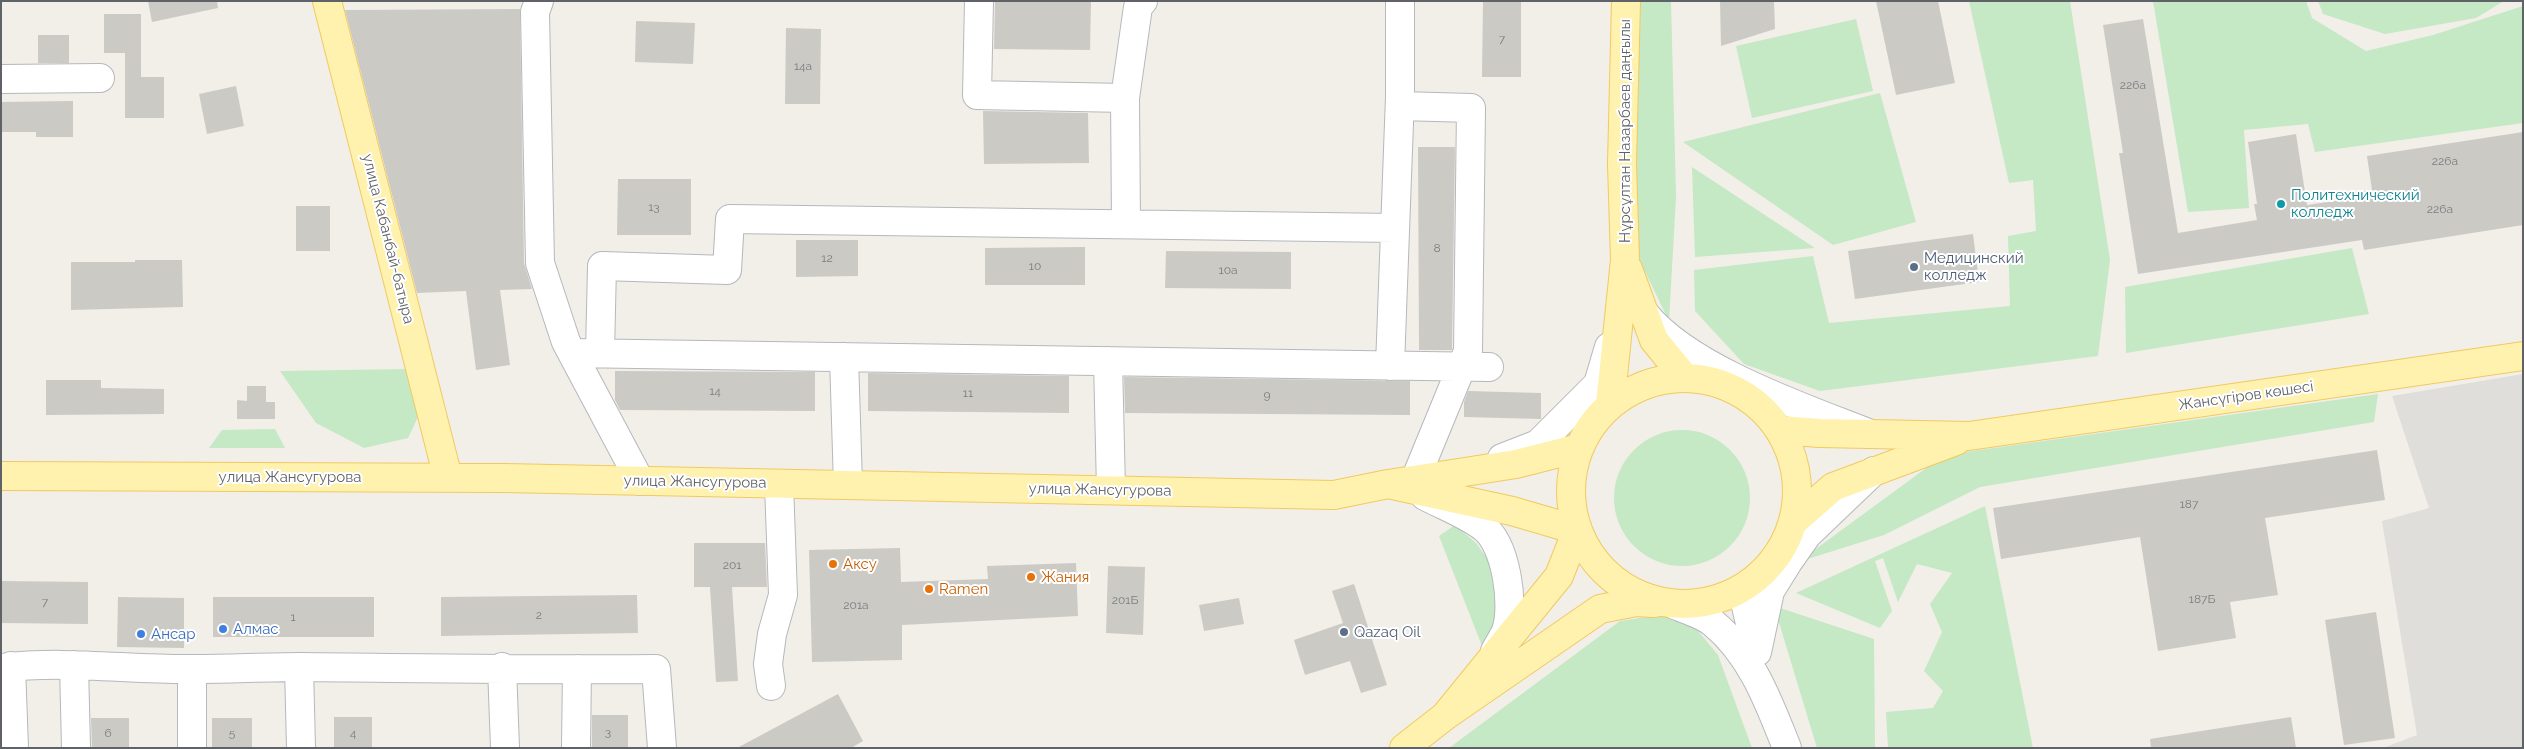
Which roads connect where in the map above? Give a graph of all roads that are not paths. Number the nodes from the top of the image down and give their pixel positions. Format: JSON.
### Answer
{"nodes":[{"id":1,"x":327,"y":1,"type":"edge"},
{"id":2,"x":539,"y":1,"type":"edge"},
{"id":3,"x":979,"y":1,"type":"edge"},
{"id":4,"x":1143,"y":1,"type":"edge"},
{"id":5,"x":1400,"y":1,"type":"edge"},
{"id":6,"x":1626,"y":1,"type":"edge"},
{"id":7,"x":100,"y":78,"type":"dead end"},
{"id":8,"x":1,"y":79,"type":"edge"},
{"id":9,"x":1125,"y":98,"type":"junction"},
{"id":10,"x":1400,"y":106,"type":"junction"},
{"id":11,"x":1126,"y":224,"type":"junction"},
{"id":12,"x":1395,"y":228,"type":"junction"},
{"id":13,"x":1633,"y":311,"type":"junction"},
{"id":14,"x":572,"y":353,"type":"junction"},
{"id":15,"x":600,"y":354,"type":"junction"},
{"id":16,"x":2523,"y":356,"type":"edge"},
{"id":17,"x":844,"y":357,"type":"junction"},
{"id":18,"x":1108,"y":361,"type":"junction"},
{"id":19,"x":1390,"y":366,"type":"junction"},
{"id":20,"x":1462,"y":367,"type":"junction"},
{"id":21,"x":1489,"y":367,"type":"dead end"},
{"id":22,"x":1685,"y":378,"type":"junction"},
{"id":23,"x":1610,"y":405,"type":"junction"},
{"id":24,"x":1780,"y":430,"type":"junction"},
{"id":25,"x":1870,"y":434,"type":"junction"},
{"id":26,"x":1969,"y":436,"type":"junction"},
{"id":27,"x":1579,"y":448,"type":"junction"},
{"id":28,"x":1471,"y":471,"type":"junction"},
{"id":29,"x":1874,"y":471,"type":"junction"},
{"id":30,"x":1,"y":476,"type":"edge"},
{"id":31,"x":448,"y":478,"type":"junction"},
{"id":32,"x":640,"y":481,"type":"junction"},
{"id":33,"x":779,"y":484,"type":"junction"},
{"id":34,"x":1405,"y":484,"type":"junction"},
{"id":35,"x":848,"y":485,"type":"junction"},
{"id":36,"x":1111,"y":490,"type":"junction"},
{"id":37,"x":1793,"y":522,"type":"junction"},
{"id":38,"x":1577,"y":530,"type":"junction"},
{"id":39,"x":1742,"y":589,"type":"junction"},
{"id":40,"x":1675,"y":605,"type":"junction"},
{"id":41,"x":1583,"y":620,"type":"junction"},
{"id":42,"x":1749,"y":653,"type":"junction"},
{"id":43,"x":1490,"y":661,"type":"junction"},
{"id":44,"x":74,"y":665,"type":"junction"},
{"id":45,"x":6,"y":667,"type":"edge"},
{"id":46,"x":299,"y":667,"type":"junction"},
{"id":47,"x":502,"y":667,"type":"junction"},
{"id":48,"x":192,"y":669,"type":"junction"},
{"id":49,"x":577,"y":669,"type":"junction"},
{"id":50,"x":771,"y":686,"type":"dead end"},
{"id":51,"x":1445,"y":716,"type":"junction"},
{"id":52,"x":14,"y":748,"type":"edge"},
{"id":53,"x":76,"y":748,"type":"edge"},
{"id":54,"x":192,"y":748,"type":"edge"},
{"id":55,"x":301,"y":748,"type":"edge"},
{"id":56,"x":506,"y":748,"type":"edge"},
{"id":57,"x":576,"y":748,"type":"edge"},
{"id":58,"x":662,"y":748,"type":"edge"},
{"id":59,"x":1404,"y":748,"type":"edge"},
{"id":60,"x":1787,"y":748,"type":"edge"}],
"edges":[{"from":1,"to":31,"type":"main road","name":"улица Кабанбай-батыра"},
{"from":2,"to":14,"type":"street"},
{"from":3,"to":9,"type":"street"},
{"from":4,"to":9,"type":"street"},
{"from":5,"to":10,"type":"street"},
{"from":6,"to":13,"type":"main road","name":"Нұрсұлтан Назарбаев даңғылы"},
{"from":7,"to":8,"type":"street"},
{"from":9,"to":11,"type":"street"},
{"from":10,"to":12,"type":"street"},
{"from":10,"to":20,"type":"street"},
{"from":11,"to":12,"type":"street"},
{"from":11,"to":15,"type":"street"},
{"from":12,"to":19,"type":"street"},
{"from":13,"to":22,"type":"main road"},
{"from":13,"to":23,"type":"main road","name":"Нұрсұлтан Назарбаев даңғылы"},
{"from":13,"to":25,"type":"street"},
{"from":13,"to":28,"type":"street"},
{"from":14,"to":15,"type":"street"},
{"from":14,"to":32,"type":"street"},
{"from":15,"to":17,"type":"street"},
{"from":16,"to":26,"type":"main road","name":"Жансүгіров көшесі"},
{"from":17,"to":18,"type":"street"},
{"from":17,"to":35,"type":"street"},
{"from":18,"to":19,"type":"street"},
{"from":18,"to":36,"type":"street"},
{"from":19,"to":20,"type":"street"},
{"from":20,"to":21,"type":"street"},
{"from":20,"to":34,"type":"street"},
{"from":22,"to":23,"type":"main road"},
{"from":22,"to":24,"type":"main road"},
{"from":23,"to":27,"type":"main road"},
{"from":24,"to":25,"type":"main road"},
{"from":24,"to":37,"type":"main road"},
{"from":25,"to":26,"type":"main road"},
{"from":26,"to":29,"type":"main road"},
{"from":27,"to":28,"type":"main road","name":"улица Жансугурова"},
{"from":27,"to":38,"type":"main road"},
{"from":28,"to":34,"type":"main road","name":"улица Жансугурова"},
{"from":29,"to":37,"type":"main road"},
{"from":29,"to":42,"type":"street"},
{"from":30,"to":31,"type":"main road","name":"улица Жансугурова"},
{"from":31,"to":32,"type":"main road","name":"улица Жансугурова"},
{"from":32,"to":33,"type":"main road","name":"улица Жансугурова"},
{"from":33,"to":35,"type":"main road","name":"улица Жансугурова"},
{"from":33,"to":50,"type":"street"},
{"from":34,"to":36,"type":"main road","name":"улица Жансугурова"},
{"from":34,"to":38,"type":"main road","name":"улица Жансугурова"},
{"from":34,"to":43,"type":"street"},
{"from":35,"to":36,"type":"main road","name":"улица Жансугурова"},
{"from":37,"to":39,"type":"main road"},
{"from":38,"to":40,"type":"main road"},
{"from":38,"to":43,"type":"main road"},
{"from":39,"to":40,"type":"main road"},
{"from":39,"to":42,"type":"street"},
{"from":40,"to":41,"type":"main road"},
{"from":40,"to":42,"type":"street"},
{"from":41,"to":42,"type":"street"},
{"from":41,"to":51,"type":"main road"},
{"from":42,"to":60,"type":"street"},
{"from":43,"to":51,"type":"main road"},
{"from":44,"to":45,"type":"street"},
{"from":44,"to":48,"type":"street"},
{"from":44,"to":53,"type":"street"},
{"from":45,"to":52,"type":"street"},
{"from":46,"to":47,"type":"street"},
{"from":46,"to":48,"type":"street"},
{"from":46,"to":55,"type":"street"},
{"from":47,"to":49,"type":"street"},
{"from":47,"to":56,"type":"street"},
{"from":48,"to":54,"type":"street"},
{"from":49,"to":57,"type":"street"},
{"from":49,"to":58,"type":"street"},
{"from":51,"to":59,"type":"main road"}]}
